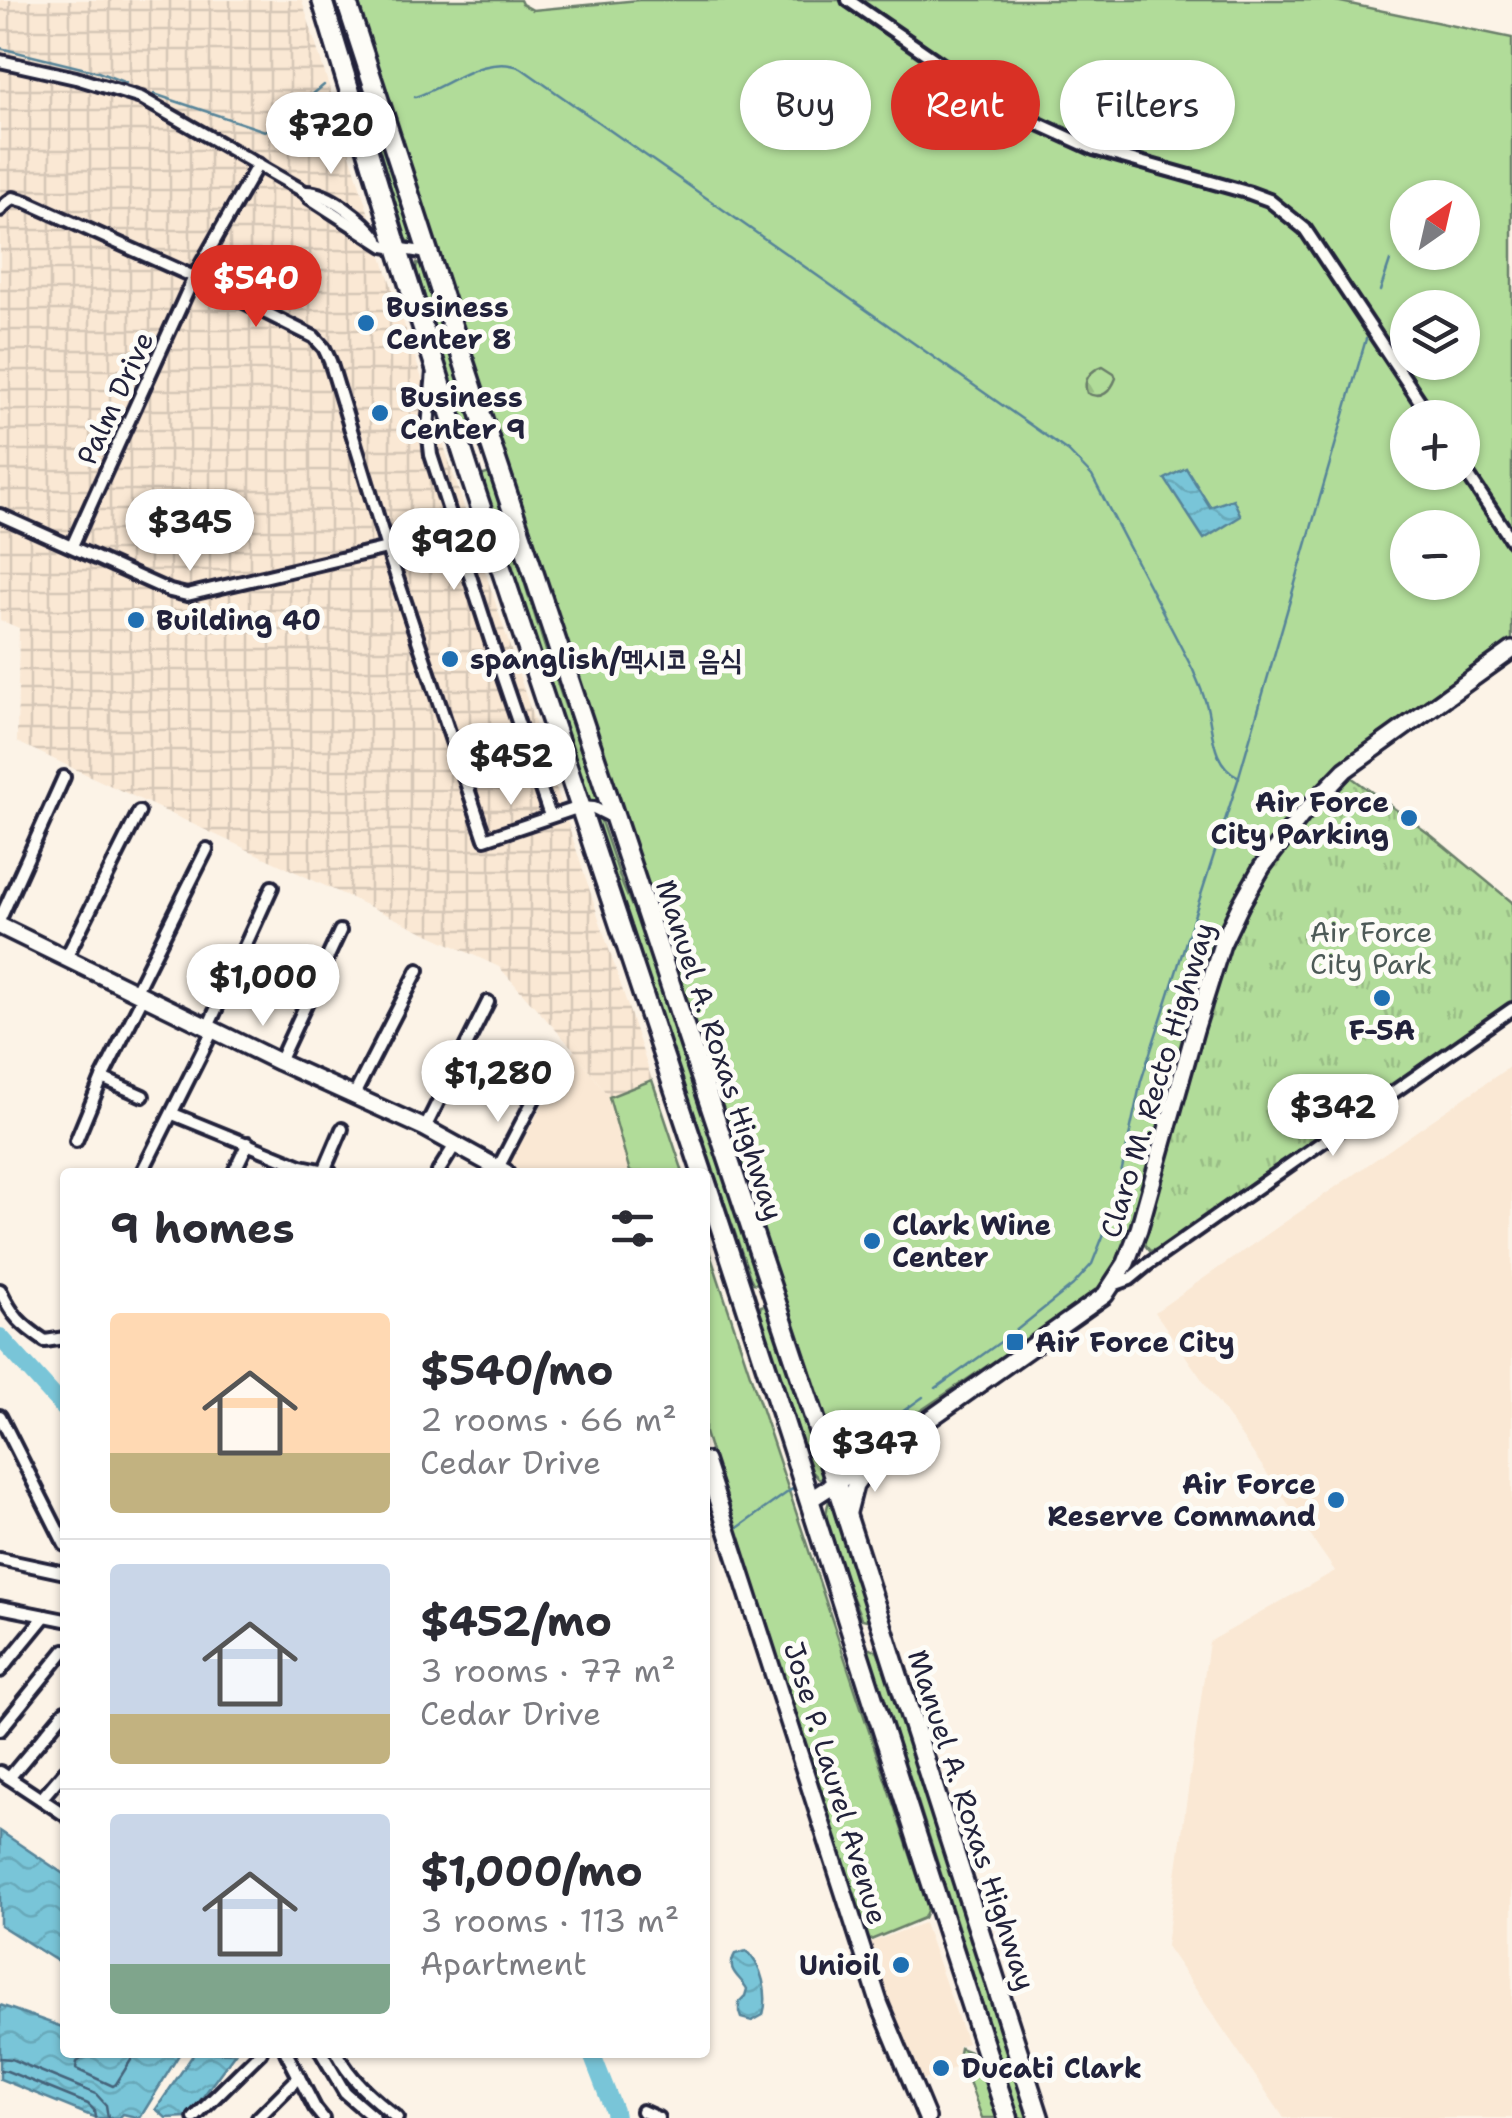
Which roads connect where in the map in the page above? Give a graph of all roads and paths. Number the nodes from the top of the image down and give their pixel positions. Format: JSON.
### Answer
{"nodes":[{"id":1,"x":346,"y":0,"type":"edge"},
{"id":2,"x":848,"y":0,"type":"edge"},
{"id":3,"x":322,"y":4,"type":"edge"},
{"id":4,"x":0,"y":61,"type":"edge"},
{"id":5,"x":258,"y":164,"type":"junction"},
{"id":6,"x":0,"y":210,"type":"edge"},
{"id":7,"x":391,"y":248,"type":"junction"},
{"id":8,"x":428,"y":253,"type":"junction"},
{"id":9,"x":194,"y":277,"type":"junction"},
{"id":10,"x":434,"y":358,"type":"junction"},
{"id":11,"x":1419,"y":400,"type":"edge"},
{"id":12,"x":1478,"y":490,"type":"edge"},
{"id":13,"x":0,"y":516,"type":"edge"},
{"id":14,"x":1512,"y":541,"type":"edge"},
{"id":15,"x":72,"y":546,"type":"junction"},
{"id":16,"x":388,"y":548,"type":"junction"},
{"id":17,"x":1512,"y":650,"type":"edge"},
{"id":18,"x":64,"y":777,"type":"dead end"},
{"id":19,"x":580,"y":806,"type":"junction"},
{"id":20,"x":138,"y":812,"type":"dead end"},
{"id":21,"x":550,"y":816,"type":"junction"},
{"id":22,"x":614,"y":818,"type":"junction"},
{"id":23,"x":207,"y":849,"type":"dead end"},
{"id":24,"x":272,"y":887,"type":"dead end"},
{"id":25,"x":0,"y":923,"type":"edge"},
{"id":26,"x":340,"y":931,"type":"dead end"},
{"id":27,"x":66,"y":958,"type":"junction"},
{"id":28,"x":418,"y":970,"type":"dead end"},
{"id":29,"x":140,"y":993,"type":"junction"},
{"id":30,"x":488,"y":1002,"type":"dead end"},
{"id":31,"x":1512,"y":1010,"type":"edge"},
{"id":32,"x":210,"y":1028,"type":"junction"},
{"id":33,"x":279,"y":1062,"type":"junction"},
{"id":34,"x":102,"y":1078,"type":"junction"},
{"id":35,"x":354,"y":1095,"type":"junction"},
{"id":36,"x":143,"y":1096,"type":"dead end"},
{"id":37,"x":534,"y":1099,"type":"dead end"},
{"id":38,"x":173,"y":1114,"type":"junction"},
{"id":39,"x":424,"y":1128,"type":"junction"},
{"id":40,"x":342,"y":1129,"type":"dead end"},
{"id":41,"x":76,"y":1141,"type":"dead end"},
{"id":42,"x":248,"y":1142,"type":"junction"},
{"id":43,"x":456,"y":1145,"type":"junction"},
{"id":44,"x":144,"y":1168,"type":"edge"},
{"id":45,"x":236,"y":1168,"type":"edge"},
{"id":46,"x":297,"y":1168,"type":"edge"},
{"id":47,"x":328,"y":1168,"type":"edge"},
{"id":48,"x":441,"y":1168,"type":"edge"},
{"id":49,"x":498,"y":1168,"type":"edge"},
{"id":50,"x":503,"y":1168,"type":"edge"},
{"id":51,"x":701,"y":1168,"type":"edge"},
{"id":52,"x":710,"y":1195,"type":"edge"},
{"id":53,"x":1113,"y":1285,"type":"junction"},
{"id":54,"x":770,"y":1286,"type":"junction"},
{"id":55,"x":0,"y":1290,"type":"edge"},
{"id":56,"x":744,"y":1296,"type":"junction"},
{"id":57,"x":60,"y":1339,"type":"edge"},
{"id":58,"x":2,"y":1423,"type":"edge"},
{"id":59,"x":876,"y":1457,"type":"junction"},
{"id":60,"x":710,"y":1477,"type":"edge"},
{"id":61,"x":836,"y":1483,"type":"junction"},
{"id":62,"x":811,"y":1499,"type":"junction"},
{"id":63,"x":846,"y":1520,"type":"junction"},
{"id":64,"x":60,"y":1535,"type":"edge"},
{"id":65,"x":0,"y":1562,"type":"edge"},
{"id":66,"x":60,"y":1574,"type":"edge"},
{"id":67,"x":0,"y":1608,"type":"edge"},
{"id":68,"x":46,"y":1616,"type":"junction"},
{"id":69,"x":60,"y":1619,"type":"edge"},
{"id":70,"x":882,"y":1627,"type":"junction"},
{"id":71,"x":852,"y":1637,"type":"junction"},
{"id":72,"x":60,"y":1656,"type":"edge"},
{"id":73,"x":0,"y":1671,"type":"edge"},
{"id":74,"x":60,"y":1715,"type":"edge"},
{"id":75,"x":0,"y":1730,"type":"edge"},
{"id":76,"x":4,"y":1774,"type":"edge"},
{"id":77,"x":60,"y":1777,"type":"edge"},
{"id":78,"x":41,"y":1799,"type":"junction"},
{"id":79,"x":60,"y":1812,"type":"edge"},
{"id":80,"x":255,"y":2058,"type":"edge"},
{"id":81,"x":289,"y":2058,"type":"edge"},
{"id":82,"x":325,"y":2058,"type":"edge"},
{"id":83,"x":340,"y":2058,"type":"edge"},
{"id":84,"x":299,"y":2077,"type":"junction"},
{"id":85,"x":642,"y":2111,"type":"dead end"},
{"id":86,"x":194,"y":2118,"type":"edge"},
{"id":87,"x":258,"y":2118,"type":"edge"},
{"id":88,"x":322,"y":2118,"type":"edge"},
{"id":89,"x":374,"y":2118,"type":"edge"},
{"id":90,"x":397,"y":2118,"type":"edge"},
{"id":91,"x":658,"y":2118,"type":"edge"},
{"id":92,"x":927,"y":2118,"type":"edge"},
{"id":93,"x":1008,"y":2118,"type":"edge"},
{"id":94,"x":1039,"y":2118,"type":"edge"}],
"edges":[{"from":1,"to":8,"type":"main road","name":"Manuel A. Roxas Highway"},
{"from":2,"to":11,"type":"street"},
{"from":3,"to":7,"type":"main road","name":"Manuel A. Roxas Highway"},
{"from":4,"to":5,"type":"street"},
{"from":5,"to":7,"type":"street"},
{"from":5,"to":9,"type":"street","name":"Palm Drive"},
{"from":6,"to":9,"type":"street"},
{"from":7,"to":8,"type":"street"},
{"from":7,"to":10,"type":"main road","name":"Manuel A. Roxas Highway"},
{"from":8,"to":22,"type":"main road","name":"Manuel A. Roxas Highway"},
{"from":9,"to":15,"type":"street","name":"Palm Drive"},
{"from":9,"to":16,"type":"street"},
{"from":10,"to":19,"type":"main road","name":"Manuel A. Roxas Highway"},
{"from":10,"to":21,"type":"street"},
{"from":12,"to":14,"type":"street"},
{"from":13,"to":15,"type":"street"},
{"from":15,"to":16,"type":"street"},
{"from":16,"to":21,"type":"street"},
{"from":17,"to":53,"type":"street","name":"Claro M. Recto Highway"},
{"from":18,"to":25,"type":"street"},
{"from":19,"to":21,"type":"street"},
{"from":19,"to":22,"type":"street"},
{"from":19,"to":51,"type":"main road","name":"Manuel A. Roxas Highway"},
{"from":20,"to":27,"type":"street"},
{"from":22,"to":54,"type":"main road","name":"Manuel A. Roxas Highway"},
{"from":23,"to":29,"type":"street"},
{"from":24,"to":32,"type":"street"},
{"from":25,"to":27,"type":"street"},
{"from":26,"to":33,"type":"street"},
{"from":27,"to":29,"type":"street"},
{"from":28,"to":35,"type":"street"},
{"from":29,"to":32,"type":"street"},
{"from":29,"to":34,"type":"street"},
{"from":30,"to":39,"type":"street"},
{"from":31,"to":53,"type":"street"},
{"from":32,"to":33,"type":"street"},
{"from":32,"to":38,"type":"street"},
{"from":33,"to":35,"type":"street"},
{"from":34,"to":36,"type":"street"},
{"from":34,"to":41,"type":"street"},
{"from":35,"to":39,"type":"street"},
{"from":37,"to":50,"type":"street"},
{"from":38,"to":42,"type":"street"},
{"from":38,"to":44,"type":"street"},
{"from":39,"to":43,"type":"street"},
{"from":40,"to":47,"type":"street"},
{"from":42,"to":45,"type":"street"},
{"from":42,"to":46,"type":"street"},
{"from":43,"to":48,"type":"street"},
{"from":43,"to":49,"type":"street"},
{"from":52,"to":56,"type":"main road","name":"Manuel A. Roxas Highway"},
{"from":53,"to":59,"type":"street"},
{"from":54,"to":56,"type":"main road"},
{"from":54,"to":61,"type":"main road","name":"Manuel A. Roxas Highway"},
{"from":55,"to":57,"type":"street"},
{"from":56,"to":62,"type":"main road","name":"Manuel A. Roxas Highway"},
{"from":58,"to":64,"type":"street"},
{"from":59,"to":61,"type":"street"},
{"from":59,"to":63,"type":"street"},
{"from":60,"to":92,"type":"street","name":"Jose P. Laurel Avenue"},
{"from":61,"to":62,"type":"street"},
{"from":61,"to":63,"type":"main road","name":"Manuel A. Roxas Highway"},
{"from":62,"to":71,"type":"main road","name":"Manuel A. Roxas Highway"},
{"from":63,"to":70,"type":"main road","name":"Manuel A. Roxas Highway"},
{"from":65,"to":66,"type":"street"},
{"from":67,"to":68,"type":"street"},
{"from":68,"to":69,"type":"street"},
{"from":68,"to":73,"type":"street"},
{"from":70,"to":71,"type":"main road"},
{"from":70,"to":94,"type":"main road","name":"Manuel A. Roxas Highway"},
{"from":71,"to":93,"type":"main road","name":"Manuel A. Roxas Highway"},
{"from":72,"to":75,"type":"street"},
{"from":74,"to":76,"type":"street"},
{"from":76,"to":78,"type":"street"},
{"from":77,"to":78,"type":"street"},
{"from":78,"to":79,"type":"street"},
{"from":80,"to":86,"type":"street"},
{"from":81,"to":84,"type":"street"},
{"from":82,"to":89,"type":"street"},
{"from":83,"to":90,"type":"street"},
{"from":84,"to":87,"type":"street"},
{"from":84,"to":88,"type":"street"},
{"from":85,"to":91,"type":"street"}]}
